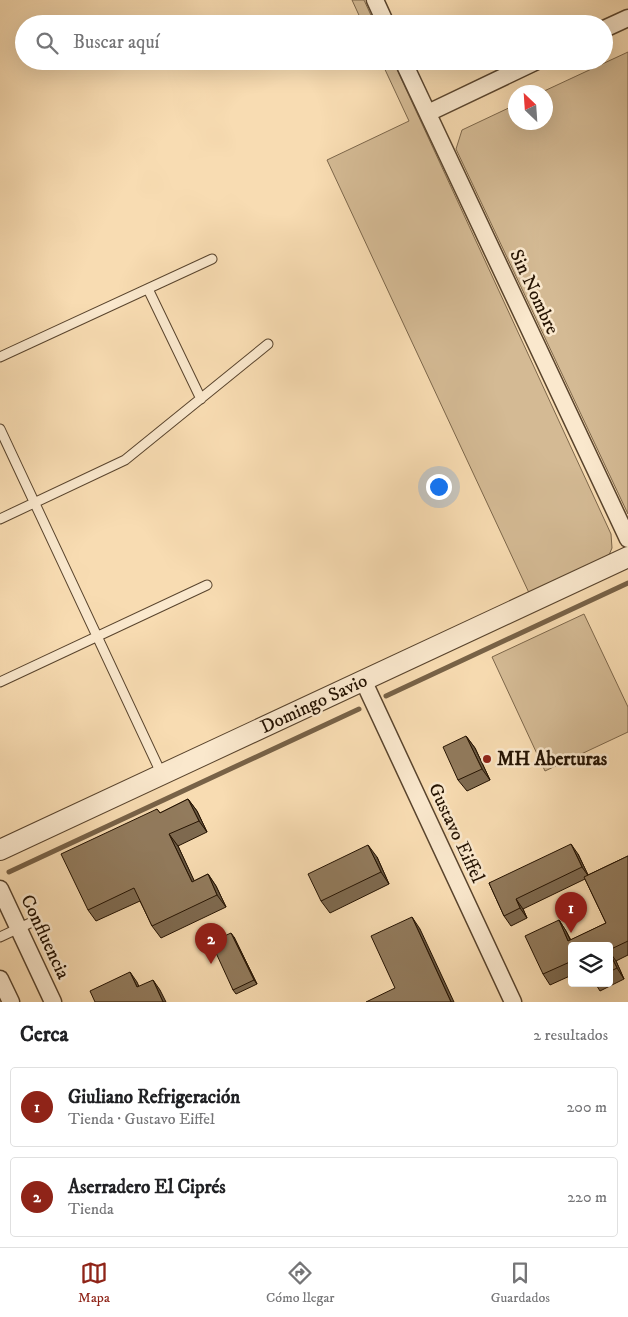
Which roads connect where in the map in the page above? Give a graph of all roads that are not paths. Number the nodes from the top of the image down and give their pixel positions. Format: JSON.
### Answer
{"nodes":[{"id":1,"x":375,"y":0,"type":"edge"},
{"id":2,"x":382,"y":15,"type":"edge"},
{"id":3,"x":628,"y":18,"type":"edge"},
{"id":4,"x":613,"y":25,"type":"edge"},
{"id":5,"x":407,"y":70,"type":"edge"},
{"id":6,"x":518,"y":70,"type":"edge"},
{"id":7,"x":428,"y":113,"type":"junction"},
{"id":8,"x":212,"y":260,"type":"dead end"},
{"id":9,"x":148,"y":289,"type":"junction"},
{"id":10,"x":268,"y":344,"type":"dead end"},
{"id":11,"x":0,"y":357,"type":"edge"},
{"id":12,"x":201,"y":399,"type":"junction"},
{"id":13,"x":0,"y":428,"type":"edge"},
{"id":14,"x":35,"y":503,"type":"junction"},
{"id":15,"x":0,"y":519,"type":"edge"},
{"id":16,"x":628,"y":539,"type":"edge"},
{"id":17,"x":628,"y":557,"type":"edge"},
{"id":18,"x":207,"y":585,"type":"dead end"},
{"id":19,"x":98,"y":636,"type":"junction"},
{"id":20,"x":364,"y":680,"type":"junction"},
{"id":21,"x":0,"y":682,"type":"edge"},
{"id":22,"x":162,"y":775,"type":"junction"},
{"id":23,"x":0,"y":850,"type":"edge"},
{"id":24,"x":0,"y":889,"type":"edge"},
{"id":25,"x":24,"y":925,"type":"junction"},
{"id":26,"x":0,"y":937,"type":"edge"},
{"id":27,"x":0,"y":980,"type":"edge"},
{"id":28,"x":11,"y":1002,"type":"edge"},
{"id":29,"x":53,"y":1002,"type":"edge"},
{"id":30,"x":513,"y":1002,"type":"edge"}],
"edges":[{"from":1,"to":2,"type":"street"},
{"from":3,"to":4,"type":"street"},
{"from":5,"to":7,"type":"street","name":"Sin Nombre"},
{"from":6,"to":7,"type":"street"},
{"from":7,"to":16,"type":"street","name":"Sin Nombre"},
{"from":8,"to":9,"type":"lane"},
{"from":9,"to":11,"type":"lane"},
{"from":9,"to":12,"type":"lane"},
{"from":10,"to":12,"type":"lane"},
{"from":12,"to":14,"type":"lane"},
{"from":13,"to":14,"type":"lane"},
{"from":14,"to":15,"type":"lane"},
{"from":14,"to":19,"type":"lane"},
{"from":17,"to":20,"type":"street","name":"Domingo Savio"},
{"from":18,"to":19,"type":"lane"},
{"from":19,"to":21,"type":"lane"},
{"from":19,"to":22,"type":"lane"},
{"from":20,"to":22,"type":"street","name":"Domingo Savio"},
{"from":20,"to":30,"type":"street","name":"Gustavo Eiffel"},
{"from":22,"to":23,"type":"street","name":"Domingo Savio"},
{"from":24,"to":25,"type":"street","name":"Confluencia"},
{"from":25,"to":26,"type":"lane"},
{"from":25,"to":29,"type":"street","name":"Confluencia"},
{"from":27,"to":28,"type":"street"}]}
